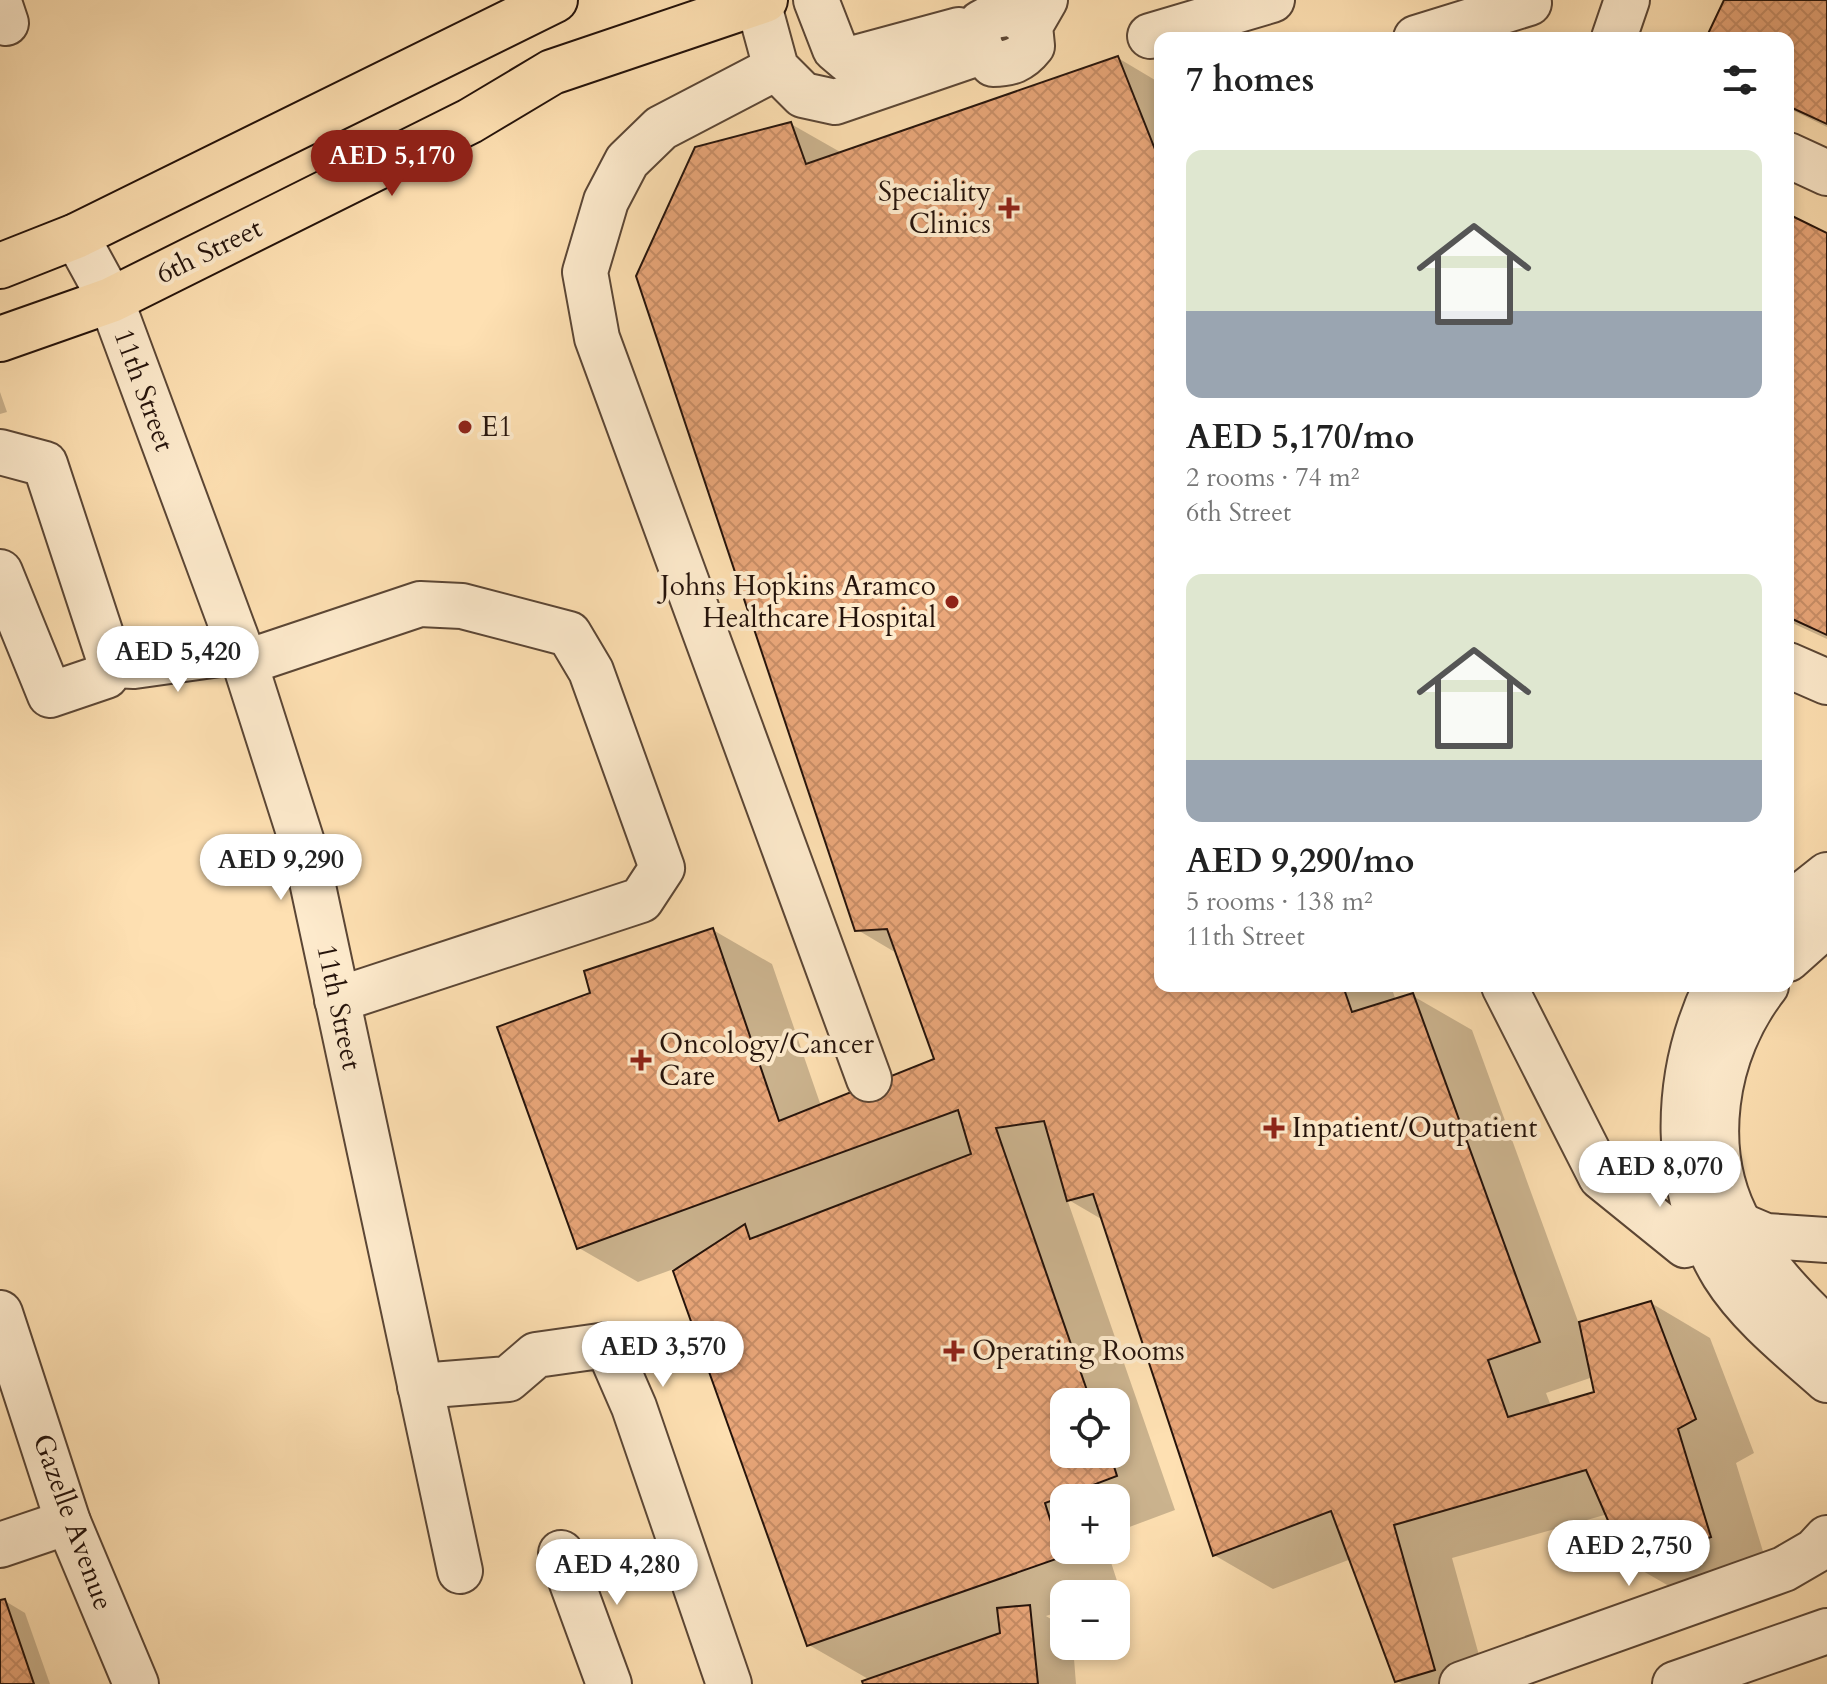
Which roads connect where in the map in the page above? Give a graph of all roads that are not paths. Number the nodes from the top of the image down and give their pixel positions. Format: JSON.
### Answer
{"nodes":[{"id":1,"x":555,"y":0,"type":"edge"},
{"id":2,"x":816,"y":0,"type":"edge"},
{"id":3,"x":1272,"y":0,"type":"edge"},
{"id":4,"x":1627,"y":0,"type":"edge"},
{"id":5,"x":761,"y":1,"type":"edge"},
{"id":6,"x":1037,"y":13,"type":"edge"},
{"id":7,"x":1527,"y":22,"type":"edge"},
{"id":8,"x":1157,"y":32,"type":"edge"},
{"id":9,"x":1458,"y":32,"type":"edge"},
{"id":10,"x":1616,"y":32,"type":"edge"},
{"id":11,"x":981,"y":38,"type":"junction"},
{"id":12,"x":776,"y":68,"type":"junction"},
{"id":13,"x":1794,"y":158,"type":"edge"},
{"id":14,"x":1827,"y":173,"type":"edge"},
{"id":15,"x":76,"y":236,"type":"junction"},
{"id":16,"x":0,"y":266,"type":"edge"},
{"id":17,"x":111,"y":300,"type":"junction"},
{"id":18,"x":0,"y":339,"type":"edge"},
{"id":19,"x":0,"y":452,"type":"edge"},
{"id":20,"x":0,"y":572,"type":"edge"},
{"id":21,"x":242,"y":657,"type":"junction"},
{"id":22,"x":111,"y":665,"type":"junction"},
{"id":23,"x":1794,"y":668,"type":"edge"},
{"id":24,"x":1827,"y":682,"type":"edge"},
{"id":25,"x":1827,"y":875,"type":"edge"},
{"id":26,"x":1794,"y":901,"type":"edge"},
{"id":27,"x":1827,"y":924,"type":"edge"},
{"id":28,"x":1794,"y":954,"type":"edge"},
{"id":29,"x":1507,"y":992,"type":"edge"},
{"id":30,"x":1732,"y":992,"type":"edge"},
{"id":31,"x":337,"y":1000,"type":"junction"},
{"id":32,"x":869,"y":1079,"type":"dead end"},
{"id":33,"x":1722,"y":1232,"type":"junction"},
{"id":34,"x":1827,"y":1240,"type":"edge"},
{"id":35,"x":0,"y":1313,"type":"edge"},
{"id":36,"x":1817,"y":1354,"type":"edge"},
{"id":37,"x":420,"y":1386,"type":"junction"},
{"id":38,"x":1827,"y":1410,"type":"edge"},
{"id":39,"x":1827,"y":1509,"type":"edge"},
{"id":40,"x":68,"y":1522,"type":"junction"},
{"id":41,"x":0,"y":1545,"type":"edge"},
{"id":42,"x":561,"y":1553,"type":"dead end"},
{"id":43,"x":1813,"y":1554,"type":"edge"},
{"id":44,"x":460,"y":1571,"type":"dead end"},
{"id":45,"x":1827,"y":1631,"type":"edge"},
{"id":46,"x":596,"y":1681,"type":"edge"},
{"id":47,"x":136,"y":1684,"type":"edge"},
{"id":48,"x":729,"y":1684,"type":"edge"},
{"id":49,"x":1462,"y":1684,"type":"edge"},
{"id":50,"x":1675,"y":1684,"type":"edge"}],
"edges":[{"from":1,"to":15,"type":"main road"},
{"from":2,"to":11,"type":"street"},
{"from":3,"to":8,"type":"street"},
{"from":4,"to":10,"type":"street"},
{"from":5,"to":12,"type":"street"},
{"from":5,"to":17,"type":"main road","name":"6th Street"},
{"from":6,"to":11,"type":"street"},
{"from":7,"to":9,"type":"street"},
{"from":11,"to":12,"type":"street"},
{"from":12,"to":32,"type":"street"},
{"from":13,"to":14,"type":"street"},
{"from":15,"to":16,"type":"main road"},
{"from":15,"to":17,"type":"street","name":"11th Street"},
{"from":17,"to":18,"type":"main road","name":"6th Street"},
{"from":17,"to":21,"type":"street","name":"11th Street"},
{"from":19,"to":22,"type":"street"},
{"from":20,"to":22,"type":"street"},
{"from":21,"to":22,"type":"street"},
{"from":21,"to":31,"type":"street","name":"11th Street"},
{"from":21,"to":31,"type":"street"},
{"from":23,"to":24,"type":"street"},
{"from":25,"to":26,"type":"street"},
{"from":27,"to":28,"type":"street"},
{"from":29,"to":33,"type":"street"},
{"from":30,"to":33,"type":"street"},
{"from":31,"to":37,"type":"street","name":"11th Street"},
{"from":33,"to":34,"type":"street"},
{"from":33,"to":36,"type":"street"},
{"from":35,"to":40,"type":"street","name":"Gazelle Avenue"},
{"from":36,"to":38,"type":"street"},
{"from":37,"to":44,"type":"street","name":"11th Street"},
{"from":37,"to":48,"type":"street"},
{"from":39,"to":43,"type":"street"},
{"from":40,"to":41,"type":"street"},
{"from":40,"to":47,"type":"street","name":"Gazelle Avenue"},
{"from":42,"to":46,"type":"street"},
{"from":43,"to":49,"type":"street"},
{"from":45,"to":50,"type":"street"}]}
